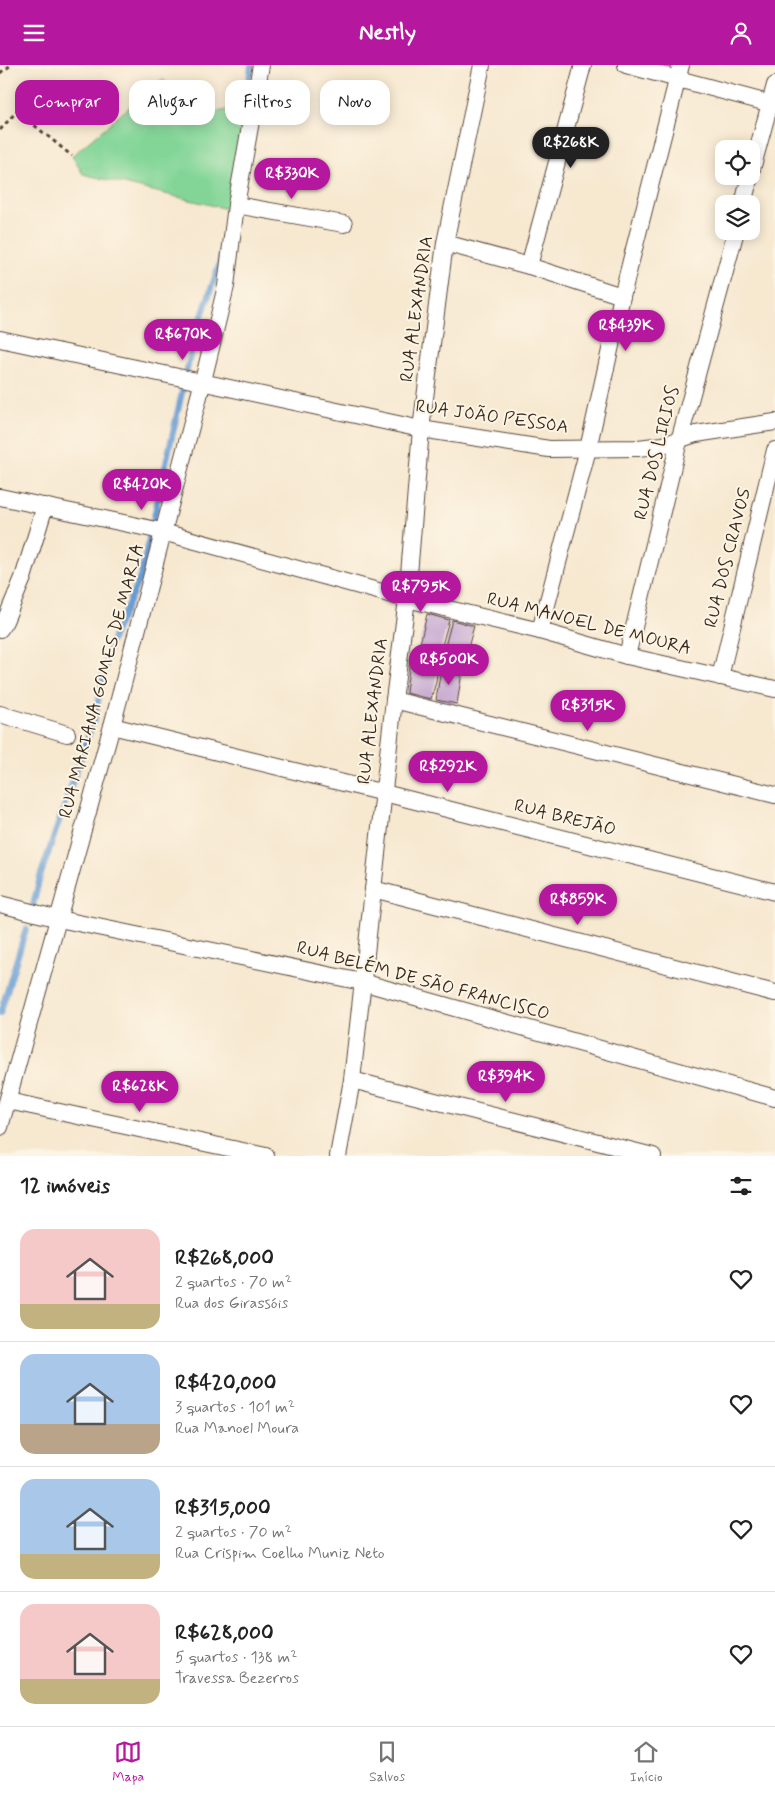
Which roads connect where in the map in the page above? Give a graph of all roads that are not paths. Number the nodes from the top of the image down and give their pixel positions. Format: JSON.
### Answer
{"nodes":[{"id":1,"x":261,"y":65,"type":"edge"},
{"id":2,"x":482,"y":65,"type":"edge"},
{"id":3,"x":583,"y":65,"type":"edge"},
{"id":4,"x":626,"y":65,"type":"edge"},
{"id":5,"x":679,"y":72,"type":"edge"},
{"id":6,"x":775,"y":85,"type":"edge"},
{"id":7,"x":772,"y":104,"type":"edge"},
{"id":8,"x":760,"y":145,"type":"edge"},
{"id":9,"x":236,"y":205,"type":"junction"},
{"id":10,"x":344,"y":225,"type":"dead end"},
{"id":11,"x":734,"y":240,"type":"edge"},
{"id":12,"x":444,"y":243,"type":"junction"},
{"id":13,"x":529,"y":266,"type":"junction"},
{"id":14,"x":622,"y":297,"type":"junction"},
{"id":15,"x":0,"y":339,"type":"edge"},
{"id":16,"x":200,"y":381,"type":"junction"},
{"id":17,"x":775,"y":422,"type":"edge"},
{"id":18,"x":421,"y":429,"type":"junction"},
{"id":19,"x":679,"y":441,"type":"junction"},
{"id":20,"x":588,"y":449,"type":"junction"},
{"id":21,"x":775,"y":450,"type":"edge"},
{"id":22,"x":0,"y":497,"type":"edge"},
{"id":23,"x":45,"y":506,"type":"junction"},
{"id":24,"x":157,"y":531,"type":"junction"},
{"id":25,"x":407,"y":599,"type":"junction"},
{"id":26,"x":0,"y":629,"type":"edge"},
{"id":27,"x":540,"y":631,"type":"junction"},
{"id":28,"x":627,"y":656,"type":"junction"},
{"id":29,"x":720,"y":677,"type":"junction"},
{"id":30,"x":775,"y":689,"type":"edge"},
{"id":31,"x":394,"y":700,"type":"junction"},
{"id":32,"x":0,"y":714,"type":"edge"},
{"id":33,"x":112,"y":725,"type":"junction"},
{"id":34,"x":67,"y":734,"type":"dead end"},
{"id":35,"x":384,"y":793,"type":"junction"},
{"id":36,"x":775,"y":795,"type":"edge"},
{"id":37,"x":373,"y":889,"type":"junction"},
{"id":38,"x":775,"y":892,"type":"edge"},
{"id":39,"x":0,"y":904,"type":"edge"},
{"id":40,"x":59,"y":919,"type":"junction"},
{"id":41,"x":362,"y":982,"type":"junction"},
{"id":42,"x":775,"y":993,"type":"edge"},
{"id":43,"x":352,"y":1080,"type":"junction"},
{"id":44,"x":775,"y":1098,"type":"edge"},
{"id":45,"x":8,"y":1101,"type":"junction"},
{"id":46,"x":0,"y":1127,"type":"edge"},
{"id":47,"x":266,"y":1156,"type":"edge"},
{"id":48,"x":338,"y":1156,"type":"edge"},
{"id":49,"x":654,"y":1156,"type":"edge"}],
"edges":[{"from":1,"to":9,"type":"street","name":"RUA MARIANA GOMES DE MARIA"},
{"from":2,"to":12,"type":"street","name":"RUA ALEXANDRIA"},
{"from":3,"to":13,"type":"street"},
{"from":4,"to":5,"type":"street"},
{"from":5,"to":7,"type":"street"},
{"from":5,"to":14,"type":"street"},
{"from":6,"to":7,"type":"street"},
{"from":7,"to":8,"type":"street"},
{"from":9,"to":10,"type":"street"},
{"from":9,"to":16,"type":"street","name":"RUA MARIANA GOMES DE MARIA"},
{"from":11,"to":19,"type":"street","name":"RUA DOS LIRIOS"},
{"from":12,"to":13,"type":"street"},
{"from":12,"to":18,"type":"street","name":"RUA ALEXANDRIA"},
{"from":13,"to":14,"type":"street"},
{"from":14,"to":20,"type":"street"},
{"from":15,"to":16,"type":"street","name":"RUA JOÃO PESSOA"},
{"from":16,"to":18,"type":"street","name":"RUA JOÃO PESSOA"},
{"from":16,"to":24,"type":"street","name":"RUA MARIANA GOMES DE MARIA"},
{"from":17,"to":19,"type":"street","name":"RUA JOÃO PESSOA"},
{"from":18,"to":20,"type":"street","name":"RUA JOÃO PESSOA"},
{"from":18,"to":25,"type":"street","name":"RUA ALEXANDRIA"},
{"from":19,"to":20,"type":"street","name":"RUA JOÃO PESSOA"},
{"from":19,"to":28,"type":"street","name":"RUA DOS LIRIOS"},
{"from":20,"to":27,"type":"street"},
{"from":21,"to":29,"type":"street","name":"RUA DOS CRAVOS"},
{"from":22,"to":23,"type":"street","name":"RUA MANOEL DE MOURA"},
{"from":23,"to":24,"type":"street","name":"RUA MANOEL DE MOURA"},
{"from":23,"to":26,"type":"street"},
{"from":24,"to":25,"type":"street","name":"RUA MANOEL DE MOURA"},
{"from":24,"to":33,"type":"street","name":"RUA MARIANA GOMES DE MARIA"},
{"from":25,"to":27,"type":"street","name":"RUA MANOEL DE MOURA"},
{"from":25,"to":31,"type":"street","name":"RUA ALEXANDRIA"},
{"from":27,"to":28,"type":"street","name":"RUA MANOEL DE MOURA"},
{"from":28,"to":29,"type":"street","name":"RUA MANOEL DE MOURA"},
{"from":29,"to":30,"type":"street","name":"RUA MANOEL DE MOURA"},
{"from":31,"to":35,"type":"street","name":"RUA ALEXANDRIA"},
{"from":31,"to":36,"type":"street"},
{"from":32,"to":34,"type":"street"},
{"from":33,"to":35,"type":"street","name":"RUA BREJÃO"},
{"from":33,"to":40,"type":"street","name":"RUA MARIANA GOMES DE MARIA"},
{"from":35,"to":37,"type":"street","name":"RUA ALEXANDRIA"},
{"from":35,"to":38,"type":"street","name":"RUA BREJÃO"},
{"from":37,"to":41,"type":"street","name":"RUA ALEXANDRIA"},
{"from":37,"to":42,"type":"street"},
{"from":39,"to":40,"type":"street","name":"RUA BELÉM DE SÃO FRANCISCO"},
{"from":40,"to":41,"type":"street","name":"RUA BELÉM DE SÃO FRANCISCO"},
{"from":40,"to":45,"type":"street","name":"RUA MARIANA GOMES DE MARIA"},
{"from":41,"to":43,"type":"street","name":"RUA ALEXANDRIA"},
{"from":41,"to":44,"type":"street","name":"RUA BELÉM DE SÃO FRANCISCO"},
{"from":43,"to":48,"type":"street","name":"RUA ALEXANDRIA"},
{"from":43,"to":49,"type":"street"},
{"from":45,"to":46,"type":"street","name":"RUA MARIANA GOMES DE MARIA"},
{"from":45,"to":47,"type":"street"}]}
